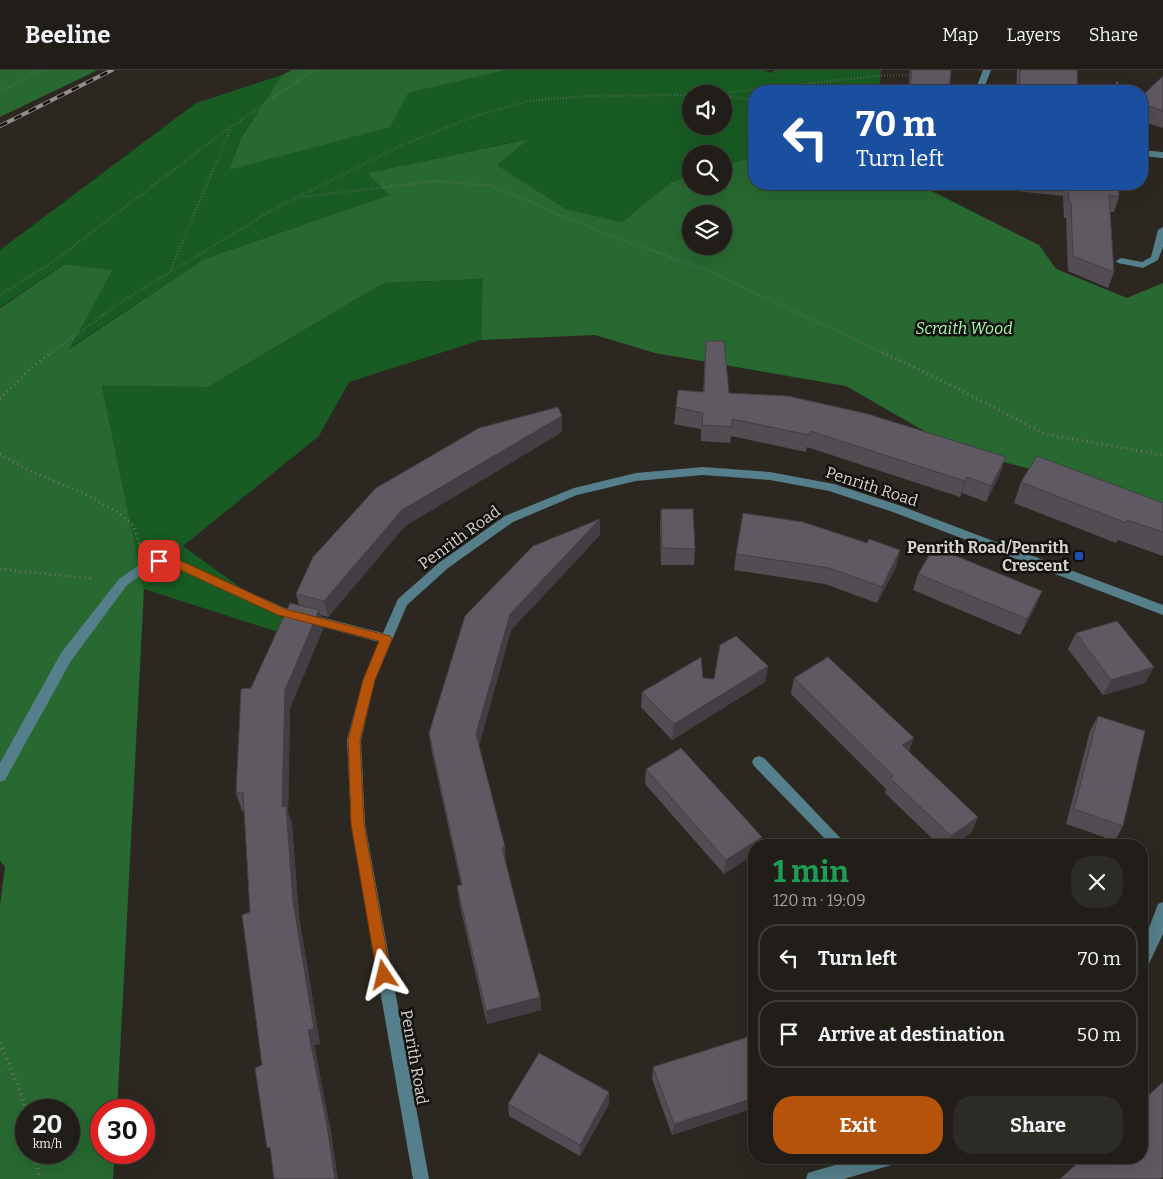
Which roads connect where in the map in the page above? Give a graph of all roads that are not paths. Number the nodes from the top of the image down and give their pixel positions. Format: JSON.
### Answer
{"nodes":[{"id":1,"x":987,"y":70,"type":"edge"},
{"id":2,"x":981,"y":85,"type":"edge"},
{"id":3,"x":1148,"y":153,"type":"edge"},
{"id":4,"x":1163,"y":155,"type":"edge"},
{"id":5,"x":1163,"y":230,"type":"edge"},
{"id":6,"x":1121,"y":261,"type":"dead end"},
{"id":7,"x":1163,"y":610,"type":"edge"},
{"id":8,"x":386,"y":639,"type":"junction"},
{"id":9,"x":759,"y":762,"type":"dead end"},
{"id":10,"x":0,"y":776,"type":"edge"},
{"id":11,"x":834,"y":839,"type":"edge"},
{"id":12,"x":1163,"y":909,"type":"edge"},
{"id":13,"x":1148,"y":950,"type":"edge"},
{"id":14,"x":867,"y":1164,"type":"edge"},
{"id":15,"x":421,"y":1179,"type":"edge"},
{"id":16,"x":814,"y":1179,"type":"edge"}],
"edges":[{"from":1,"to":2,"type":"street"},
{"from":3,"to":4,"type":"street"},
{"from":5,"to":6,"type":"street"},
{"from":7,"to":8,"type":"street","name":"Penrith Road"},
{"from":8,"to":10,"type":"street"},
{"from":8,"to":15,"type":"street","name":"Penrith Road"},
{"from":9,"to":11,"type":"street"},
{"from":12,"to":13,"type":"street"},
{"from":14,"to":16,"type":"street"}]}
